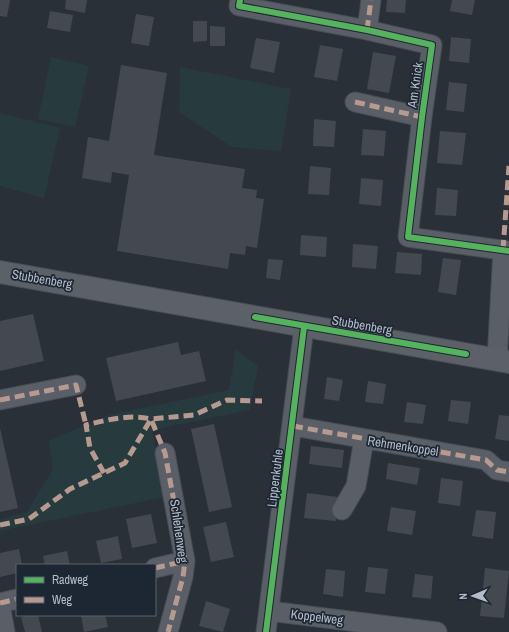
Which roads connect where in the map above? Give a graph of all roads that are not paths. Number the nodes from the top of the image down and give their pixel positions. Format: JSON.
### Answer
{"nodes":[{"id":1,"x":240,"y":0,"type":"edge"},
{"id":2,"x":371,"y":0,"type":"edge"},
{"id":3,"x":367,"y":30,"type":"junction"},
{"id":4,"x":355,"y":102,"type":"dead end"},
{"id":5,"x":422,"y":117,"type":"junction"},
{"id":6,"x":506,"y":251,"type":"edge"},
{"id":7,"x":0,"y":272,"type":"edge"},
{"id":8,"x":304,"y":326,"type":"junction"},
{"id":9,"x":503,"y":361,"type":"edge"},
{"id":10,"x":76,"y":385,"type":"dead end"},
{"id":11,"x":0,"y":400,"type":"edge"},
{"id":12,"x":293,"y":426,"type":"junction"},
{"id":13,"x":364,"y":439,"type":"junction"},
{"id":14,"x":165,"y":453,"type":"dead end"},
{"id":15,"x":509,"y":472,"type":"edge"},
{"id":16,"x":342,"y":510,"type":"dead end"},
{"id":17,"x":185,"y":561,"type":"junction"},
{"id":18,"x":156,"y":568,"type":"edge"},
{"id":19,"x":16,"y":599,"type":"edge"},
{"id":20,"x":0,"y":604,"type":"edge"},
{"id":21,"x":269,"y":611,"type":"junction"},
{"id":22,"x":5,"y":632,"type":"edge"},
{"id":23,"x":168,"y":632,"type":"edge"},
{"id":24,"x":266,"y":632,"type":"edge"},
{"id":25,"x":437,"y":632,"type":"edge"}],
"edges":[{"from":1,"to":3,"type":"street","name":"Am Knick"},
{"from":2,"to":3,"type":"street"},
{"from":3,"to":5,"type":"street","name":"Am Knick"},
{"from":4,"to":5,"type":"street","name":"Am Knick"},
{"from":5,"to":6,"type":"street","name":"Am Knick"},
{"from":6,"to":9,"type":"street"},
{"from":7,"to":8,"type":"main road","name":"Stubbenberg"},
{"from":8,"to":9,"type":"main road","name":"Stubbenberg"},
{"from":8,"to":12,"type":"street","name":"Lippenkuhle"},
{"from":10,"to":11,"type":"street"},
{"from":12,"to":13,"type":"street","name":"Rehmenkoppel"},
{"from":12,"to":21,"type":"street","name":"Lippenkuhle"},
{"from":13,"to":15,"type":"street","name":"Rehmenkoppel"},
{"from":13,"to":16,"type":"street"},
{"from":14,"to":17,"type":"street","name":"Schlehenweg"},
{"from":17,"to":18,"type":"street"},
{"from":17,"to":23,"type":"street","name":"Schlehenweg"},
{"from":19,"to":20,"type":"street"},
{"from":20,"to":22,"type":"street"},
{"from":21,"to":24,"type":"street","name":"Lippenkuhle"},
{"from":21,"to":25,"type":"street","name":"Koppelweg"}]}
